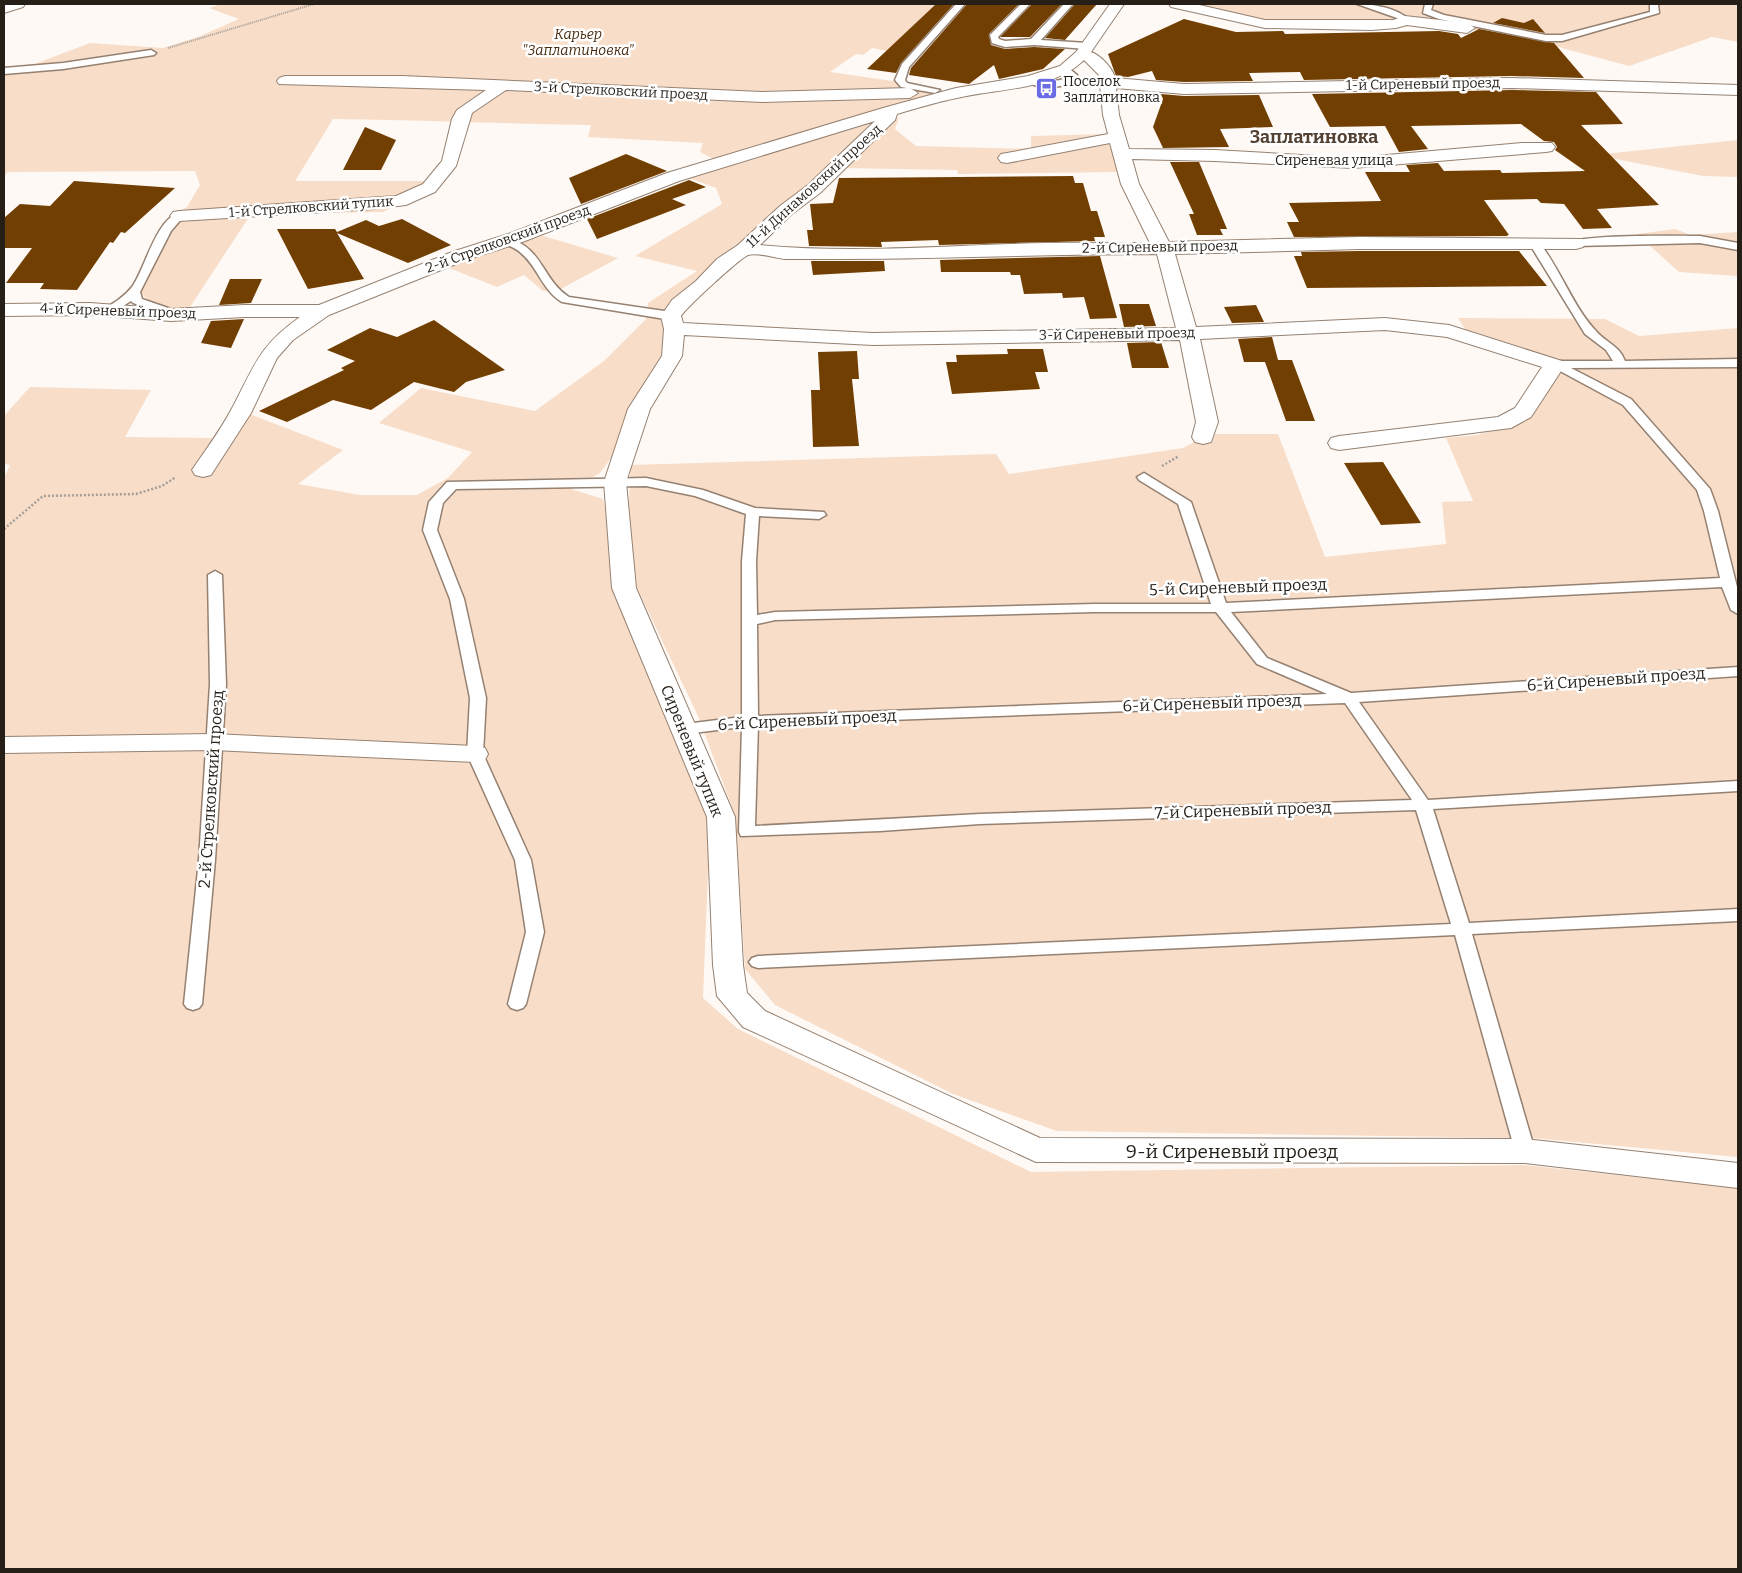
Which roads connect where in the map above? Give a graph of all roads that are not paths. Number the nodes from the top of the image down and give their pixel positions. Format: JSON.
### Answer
{"nodes":[{"id":1,"x":18,"y":4,"type":"edge"},
{"id":2,"x":961,"y":4,"type":"edge"},
{"id":3,"x":1026,"y":4,"type":"edge"},
{"id":4,"x":1069,"y":4,"type":"edge"},
{"id":5,"x":1118,"y":4,"type":"edge"},
{"id":6,"x":1176,"y":4,"type":"edge"},
{"id":7,"x":1361,"y":4,"type":"edge"},
{"id":8,"x":1429,"y":4,"type":"edge"},
{"id":9,"x":1654,"y":4,"type":"edge"},
{"id":10,"x":4,"y":9,"type":"edge"},
{"id":11,"x":1405,"y":20,"type":"junction"},
{"id":12,"x":1467,"y":28,"type":"dead end"},
{"id":13,"x":1034,"y":42,"type":"junction"},
{"id":14,"x":1084,"y":50,"type":"junction"},
{"id":15,"x":151,"y":53,"type":"road end"},
{"id":16,"x":4,"y":70,"type":"edge"},
{"id":17,"x":285,"y":81,"type":"dead end"},
{"id":18,"x":1108,"y":82,"type":"junction"},
{"id":19,"x":502,"y":86,"type":"junction"},
{"id":20,"x":935,"y":90,"type":"junction"},
{"id":21,"x":1738,"y":90,"type":"edge"},
{"id":22,"x":956,"y":93,"type":"junction"},
{"id":23,"x":889,"y":111,"type":"junction"},
{"id":24,"x":1119,"y":145,"type":"junction"},
{"id":25,"x":1546,"y":147,"type":"dead end"},
{"id":26,"x":1007,"y":158,"type":"dead end"},
{"id":27,"x":179,"y":216,"type":"joint"},
{"id":28,"x":507,"y":241,"type":"junction"},
{"id":29,"x":1534,"y":243,"type":"junction"},
{"id":30,"x":1576,"y":243,"type":"joint"},
{"id":31,"x":1163,"y":248,"type":"junction"},
{"id":32,"x":1738,"y":248,"type":"edge"},
{"id":33,"x":745,"y":249,"type":"junction"},
{"id":34,"x":134,"y":292,"type":"junction"},
{"id":35,"x":4,"y":310,"type":"edge"},
{"id":36,"x":108,"y":311,"type":"junction"},
{"id":37,"x":322,"y":311,"type":"junction"},
{"id":38,"x":171,"y":315,"type":"junction"},
{"id":39,"x":672,"y":323,"type":"junction"},
{"id":40,"x":1188,"y":333,"type":"junction"},
{"id":41,"x":1620,"y":363,"type":"junction"},
{"id":42,"x":1738,"y":363,"type":"edge"},
{"id":43,"x":1555,"y":365,"type":"junction"},
{"id":44,"x":1203,"y":437,"type":"dead end"},
{"id":45,"x":1339,"y":443,"type":"dead end"},
{"id":46,"x":203,"y":470,"type":"dead end"},
{"id":47,"x":1144,"y":477,"type":"dead end"},
{"id":48,"x":616,"y":482,"type":"junction"},
{"id":49,"x":753,"y":512,"type":"junction"},
{"id":50,"x":819,"y":515,"type":"dead end"},
{"id":51,"x":214,"y":575,"type":"dead end"},
{"id":52,"x":1728,"y":582,"type":"junction"},
{"id":53,"x":1220,"y":608,"type":"junction"},
{"id":54,"x":1738,"y":610,"type":"edge"},
{"id":55,"x":749,"y":622,"type":"junction"},
{"id":56,"x":1738,"y":671,"type":"edge"},
{"id":57,"x":1349,"y":698,"type":"junction"},
{"id":58,"x":750,"y":721,"type":"junction"},
{"id":59,"x":685,"y":729,"type":"junction"},
{"id":60,"x":213,"y":742,"type":"junction"},
{"id":61,"x":4,"y":745,"type":"edge"},
{"id":62,"x":475,"y":754,"type":"junction"},
{"id":63,"x":1738,"y":786,"type":"edge"},
{"id":64,"x":1423,"y":804,"type":"junction"},
{"id":65,"x":1738,"y":916,"type":"edge"},
{"id":66,"x":1462,"y":930,"type":"junction"},
{"id":67,"x":758,"y":962,"type":"dead end"},
{"id":68,"x":194,"y":1004,"type":"dead end"},
{"id":69,"x":516,"y":1004,"type":"dead end"},
{"id":70,"x":754,"y":1019,"type":"joint"},
{"id":71,"x":1525,"y":1151,"type":"junction"},
{"id":72,"x":1738,"y":1176,"type":"edge"}],
"edges":[{"from":1,"to":10,"type":"street"},
{"from":2,"to":20,"type":"lane"},
{"from":3,"to":13,"type":"lane"},
{"from":4,"to":13,"type":"lane"},
{"from":5,"to":14,"type":"street","name":"11-й Динамовский проезд"},
{"from":6,"to":11,"type":"street"},
{"from":7,"to":11,"type":"lane"},
{"from":8,"to":9,"type":"lane"},
{"from":11,"to":12,"type":"street"},
{"from":13,"to":14,"type":"lane"},
{"from":14,"to":18,"type":"street"},
{"from":14,"to":22,"type":"street","name":"11-й Динамовский проезд"},
{"from":15,"to":16,"type":"lane"},
{"from":17,"to":19,"type":"street","name":"3-й Стрелковский проезд"},
{"from":18,"to":21,"type":"street","name":"1-й Сиреневый проезд"},
{"from":18,"to":24,"type":"street"},
{"from":19,"to":20,"type":"street","name":"3-й Стрелковский проезд"},
{"from":19,"to":27,"type":"street","name":"1-й Стрелковский тупик"},
{"from":20,"to":22,"type":"street","name":"3-й Стрелковский проезд"},
{"from":22,"to":23,"type":"street","name":"11-й Динамовский проезд"},
{"from":23,"to":28,"type":"street","name":"2-й Стрелковский проезд"},
{"from":23,"to":33,"type":"street","name":"11-й Динамовский проезд"},
{"from":24,"to":25,"type":"street","name":"Сиреневая улица"},
{"from":24,"to":26,"type":"street","name":"Сиреневая улица"},
{"from":24,"to":31,"type":"street"},
{"from":27,"to":34,"type":"lane"},
{"from":28,"to":37,"type":"street","name":"2-й Стрелковский проезд"},
{"from":28,"to":39,"type":"lane"},
{"from":29,"to":30,"type":"street","name":"2-й Сиреневый проезд"},
{"from":29,"to":31,"type":"street","name":"2-й Сиреневый проезд"},
{"from":29,"to":41,"type":"lane"},
{"from":30,"to":32,"type":"lane"},
{"from":31,"to":33,"type":"street","name":"2-й Сиреневый проезд"},
{"from":31,"to":40,"type":"street"},
{"from":33,"to":39,"type":"street","name":"11-й Динамовский проезд"},
{"from":34,"to":36,"type":"lane"},
{"from":34,"to":38,"type":"lane"},
{"from":35,"to":36,"type":"street","name":"4-й Сиреневый проезд"},
{"from":36,"to":38,"type":"street","name":"4-й Сиреневый проезд"},
{"from":37,"to":38,"type":"street","name":"4-й Сиреневый проезд"},
{"from":37,"to":46,"type":"street","name":"2-й Стрелковский проезд"},
{"from":39,"to":40,"type":"street","name":"3-й Сиреневый проезд"},
{"from":39,"to":48,"type":"street"},
{"from":40,"to":43,"type":"street","name":"3-й Сиреневый проезд"},
{"from":40,"to":44,"type":"street"},
{"from":41,"to":42,"type":"lane"},
{"from":41,"to":43,"type":"lane"},
{"from":43,"to":45,"type":"street"},
{"from":43,"to":52,"type":"lane"},
{"from":47,"to":53,"type":"lane"},
{"from":48,"to":49,"type":"lane"},
{"from":48,"to":59,"type":"street","name":"Сиреневый тупик"},
{"from":48,"to":62,"type":"lane"},
{"from":49,"to":50,"type":"lane"},
{"from":49,"to":55,"type":"lane"},
{"from":51,"to":60,"type":"lane","name":"2-й Стрелковский проезд"},
{"from":52,"to":53,"type":"lane","name":"5-й Сиреневый проезд"},
{"from":52,"to":54,"type":"lane"},
{"from":53,"to":55,"type":"lane","name":"5-й Сиреневый проезд"},
{"from":53,"to":57,"type":"lane"},
{"from":55,"to":58,"type":"lane"},
{"from":56,"to":57,"type":"lane","name":"6-й Сиреневый проезд"},
{"from":57,"to":58,"type":"lane","name":"6-й Сиреневый проезд"},
{"from":57,"to":64,"type":"lane"},
{"from":58,"to":59,"type":"lane","name":"6-й Сиреневый проезд"},
{"from":58,"to":64,"type":"lane","name":"7-й Сиреневый проезд"},
{"from":59,"to":70,"type":"street","name":"Сиреневый тупик"},
{"from":60,"to":61,"type":"street"},
{"from":60,"to":62,"type":"street"},
{"from":60,"to":68,"type":"lane","name":"2-й Стрелковский проезд"},
{"from":62,"to":69,"type":"lane"},
{"from":63,"to":64,"type":"lane","name":"7-й Сиреневый проезд"},
{"from":64,"to":66,"type":"lane"},
{"from":65,"to":66,"type":"lane"},
{"from":66,"to":67,"type":"lane"},
{"from":66,"to":71,"type":"lane"},
{"from":70,"to":71,"type":"street","name":"9-й Сиреневый проезд"},
{"from":71,"to":72,"type":"street","name":"9-й Сиреневый проезд"}]}
